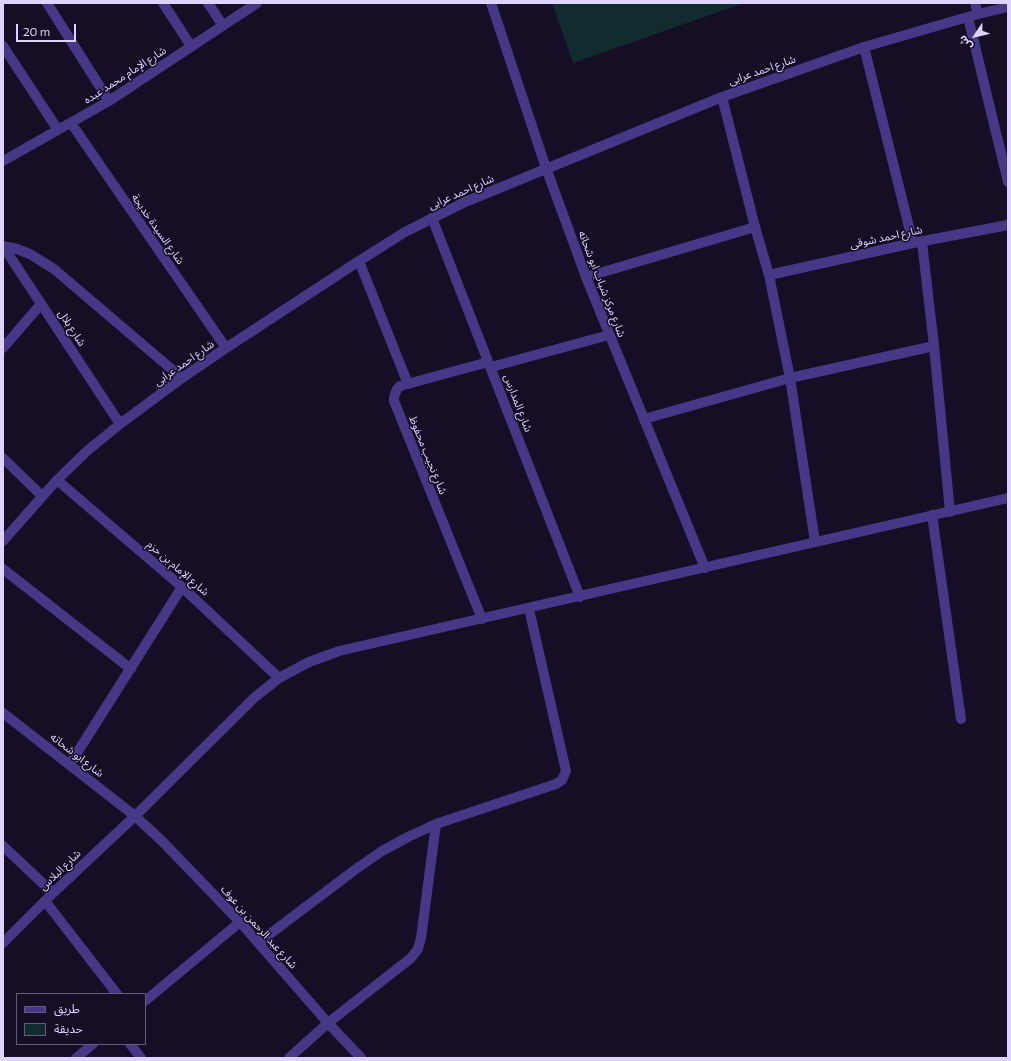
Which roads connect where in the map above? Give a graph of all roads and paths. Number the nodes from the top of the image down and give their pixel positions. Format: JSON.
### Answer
{"nodes":[{"id":1,"x":47,"y":3,"type":"edge"},
{"id":2,"x":163,"y":3,"type":"edge"},
{"id":3,"x":208,"y":3,"type":"edge"},
{"id":4,"x":257,"y":3,"type":"edge"},
{"id":5,"x":491,"y":3,"type":"edge"},
{"id":6,"x":976,"y":3,"type":"edge"},
{"id":7,"x":1008,"y":7,"type":"edge"},
{"id":8,"x":973,"y":16,"type":"junction"},
{"id":9,"x":222,"y":26,"type":"junction"},
{"id":10,"x":3,"y":46,"type":"edge"},
{"id":11,"x":191,"y":46,"type":"junction"},
{"id":12,"x":864,"y":47,"type":"junction"},
{"id":13,"x":722,"y":97,"type":"junction"},
{"id":14,"x":109,"y":101,"type":"junction"},
{"id":15,"x":71,"y":123,"type":"junction"},
{"id":16,"x":58,"y":130,"type":"junction"},
{"id":17,"x":3,"y":161,"type":"edge"},
{"id":18,"x":546,"y":168,"type":"junction"},
{"id":19,"x":1008,"y":182,"type":"edge"},
{"id":20,"x":432,"y":218,"type":"junction"},
{"id":21,"x":1008,"y":225,"type":"edge"},
{"id":22,"x":755,"y":227,"type":"junction"},
{"id":23,"x":918,"y":243,"type":"junction"},
{"id":24,"x":3,"y":246,"type":"edge"},
{"id":25,"x":359,"y":261,"type":"junction"},
{"id":26,"x":769,"y":276,"type":"junction"},
{"id":27,"x":586,"y":277,"type":"junction"},
{"id":28,"x":41,"y":304,"type":"junction"},
{"id":29,"x":609,"y":335,"type":"junction"},
{"id":30,"x":934,"y":346,"type":"junction"},
{"id":31,"x":3,"y":348,"type":"edge"},
{"id":32,"x":226,"y":348,"type":"junction"},
{"id":33,"x":490,"y":364,"type":"junction"},
{"id":34,"x":182,"y":378,"type":"junction"},
{"id":35,"x":790,"y":378,"type":"junction"},
{"id":36,"x":408,"y":384,"type":"junction"},
{"id":37,"x":644,"y":419,"type":"junction"},
{"id":38,"x":120,"y":424,"type":"junction"},
{"id":39,"x":3,"y":458,"type":"edge"},
{"id":40,"x":57,"y":480,"type":"junction"},
{"id":41,"x":42,"y":496,"type":"junction"},
{"id":42,"x":1008,"y":498,"type":"edge"},
{"id":43,"x":950,"y":512,"type":"junction"},
{"id":44,"x":932,"y":515,"type":"junction"},
{"id":45,"x":3,"y":541,"type":"edge"},
{"id":46,"x":815,"y":542,"type":"junction"},
{"id":47,"x":705,"y":568,"type":"junction"},
{"id":48,"x":3,"y":569,"type":"edge"},
{"id":49,"x":182,"y":587,"type":"junction"},
{"id":50,"x":580,"y":597,"type":"junction"},
{"id":51,"x":529,"y":609,"type":"junction"},
{"id":52,"x":482,"y":619,"type":"junction"},
{"id":53,"x":131,"y":669,"type":"junction"},
{"id":54,"x":279,"y":678,"type":"junction"},
{"id":55,"x":3,"y":713,"type":"edge"},
{"id":56,"x":961,"y":719,"type":"dead end"},
{"id":57,"x":70,"y":764,"type":"junction"},
{"id":58,"x":135,"y":816,"type":"junction"},
{"id":59,"x":436,"y":824,"type":"junction"},
{"id":60,"x":3,"y":846,"type":"edge"},
{"id":61,"x":53,"y":893,"type":"junction"},
{"id":62,"x":45,"y":901,"type":"junction"},
{"id":63,"x":240,"y":922,"type":"junction"},
{"id":64,"x":3,"y":943,"type":"edge"},
{"id":65,"x":258,"y":943,"type":"junction"},
{"id":66,"x":116,"y":993,"type":"edge"},
{"id":67,"x":146,"y":1000,"type":"edge"},
{"id":68,"x":328,"y":1023,"type":"junction"},
{"id":69,"x":92,"y":1045,"type":"edge"},
{"id":70,"x":131,"y":1045,"type":"edge"},
{"id":71,"x":76,"y":1058,"type":"edge"},
{"id":72,"x":141,"y":1058,"type":"edge"},
{"id":73,"x":290,"y":1058,"type":"edge"},
{"id":74,"x":362,"y":1058,"type":"edge"}],
"edges":[{"from":1,"to":14,"type":"street"},
{"from":2,"to":11,"type":"street"},
{"from":3,"to":9,"type":"street"},
{"from":4,"to":9,"type":"street","name":"شارع الإمام محمد عبده"},
{"from":5,"to":18,"type":"street","name":"شارع مركز شباب ابو شحاته"},
{"from":6,"to":8,"type":"street"},
{"from":7,"to":8,"type":"street","name":"شارع احمد عرابى"},
{"from":8,"to":12,"type":"street","name":"شارع احمد عرابى"},
{"from":8,"to":19,"type":"street"},
{"from":9,"to":11,"type":"street","name":"شارع الإمام محمد عبده"},
{"from":10,"to":16,"type":"street"},
{"from":11,"to":14,"type":"street","name":"شارع الإمام محمد عبده"},
{"from":12,"to":13,"type":"street","name":"شارع احمد عرابى"},
{"from":12,"to":23,"type":"street"},
{"from":13,"to":18,"type":"street","name":"شارع احمد عرابى"},
{"from":13,"to":22,"type":"street"},
{"from":14,"to":15,"type":"street","name":"شارع الإمام محمد عبده"},
{"from":15,"to":16,"type":"street","name":"شارع الإمام محمد عبده"},
{"from":15,"to":32,"type":"street","name":"شارع السيدة خديجة"},
{"from":16,"to":17,"type":"street","name":"شارع الإمام محمد عبده"},
{"from":18,"to":20,"type":"street","name":"شارع احمد عرابى"},
{"from":18,"to":27,"type":"street","name":"شارع مركز شباب ابو شحاته"},
{"from":20,"to":25,"type":"street","name":"شارع احمد عرابى"},
{"from":20,"to":33,"type":"street","name":"شارع المدارس"},
{"from":21,"to":23,"type":"street","name":"شارع احمد شوقى"},
{"from":22,"to":26,"type":"street"},
{"from":22,"to":27,"type":"street"},
{"from":23,"to":26,"type":"street","name":"شارع احمد شوقى"},
{"from":23,"to":30,"type":"street"},
{"from":24,"to":28,"type":"street","name":"شارع بلال"},
{"from":24,"to":34,"type":"street"},
{"from":25,"to":32,"type":"street","name":"شارع احمد عرابى"},
{"from":25,"to":36,"type":"street"},
{"from":26,"to":35,"type":"street"},
{"from":27,"to":29,"type":"street","name":"شارع مركز شباب ابو شحاته"},
{"from":28,"to":31,"type":"street"},
{"from":28,"to":38,"type":"street","name":"شارع بلال"},
{"from":29,"to":33,"type":"street","name":"شارع نجيب محفوظ"},
{"from":29,"to":37,"type":"street","name":"شارع مركز شباب ابو شحاته"},
{"from":30,"to":35,"type":"street"},
{"from":30,"to":43,"type":"street"},
{"from":32,"to":34,"type":"street","name":"شارع احمد عرابى"},
{"from":33,"to":36,"type":"street","name":"شارع نجيب محفوظ"},
{"from":33,"to":50,"type":"street","name":"شارع المدارس"},
{"from":34,"to":38,"type":"street","name":"شارع احمد عرابى"},
{"from":35,"to":37,"type":"street"},
{"from":35,"to":46,"type":"street"},
{"from":36,"to":52,"type":"street","name":"شارع نجيب محفوظ"},
{"from":37,"to":47,"type":"street","name":"شارع مركز شباب ابو شحاته"},
{"from":38,"to":40,"type":"street","name":"شارع احمد عرابى"},
{"from":39,"to":41,"type":"street"},
{"from":40,"to":41,"type":"street","name":"شارع احمد عرابى"},
{"from":40,"to":49,"type":"street","name":"شارع الإمام بن حزم"},
{"from":41,"to":45,"type":"street","name":"شارع احمد عرابى"},
{"from":42,"to":43,"type":"street","name":"شارع البلاس"},
{"from":43,"to":44,"type":"street","name":"شارع البلاس"},
{"from":44,"to":46,"type":"street","name":"شارع البلاس"},
{"from":44,"to":56,"type":"street"},
{"from":46,"to":47,"type":"street","name":"شارع البلاس"},
{"from":47,"to":50,"type":"street","name":"شارع البلاس"},
{"from":48,"to":53,"type":"street"},
{"from":49,"to":53,"type":"street"},
{"from":49,"to":54,"type":"street","name":"شارع الإمام بن حزم"},
{"from":50,"to":51,"type":"street","name":"شارع البلاس"},
{"from":51,"to":52,"type":"street","name":"شارع البلاس"},
{"from":51,"to":59,"type":"street"},
{"from":52,"to":54,"type":"street","name":"شارع البلاس"},
{"from":53,"to":57,"type":"street"},
{"from":54,"to":58,"type":"street","name":"شارع البلاس"},
{"from":55,"to":57,"type":"street","name":"شارع ابو شحاته"},
{"from":57,"to":58,"type":"street","name":"شارع ابو شحاته"},
{"from":58,"to":61,"type":"street","name":"شارع البلاس"},
{"from":58,"to":63,"type":"street","name":"شارع عبد الرحمن بن عوف"},
{"from":59,"to":65,"type":"street"},
{"from":59,"to":68,"type":"street"},
{"from":60,"to":61,"type":"street"},
{"from":61,"to":62,"type":"street","name":"شارع البلاس"},
{"from":62,"to":64,"type":"street","name":"شارع البلاس"},
{"from":62,"to":66,"type":"street"},
{"from":63,"to":65,"type":"street","name":"شارع عبد الرحمن بن عوف"},
{"from":63,"to":67,"type":"street"},
{"from":65,"to":68,"type":"street","name":"شارع عبد الرحمن بن عوف"},
{"from":68,"to":73,"type":"street"},
{"from":68,"to":74,"type":"street","name":"شارع عبد الرحمن بن عوف"},
{"from":69,"to":71,"type":"street"},
{"from":70,"to":72,"type":"street"}]}
